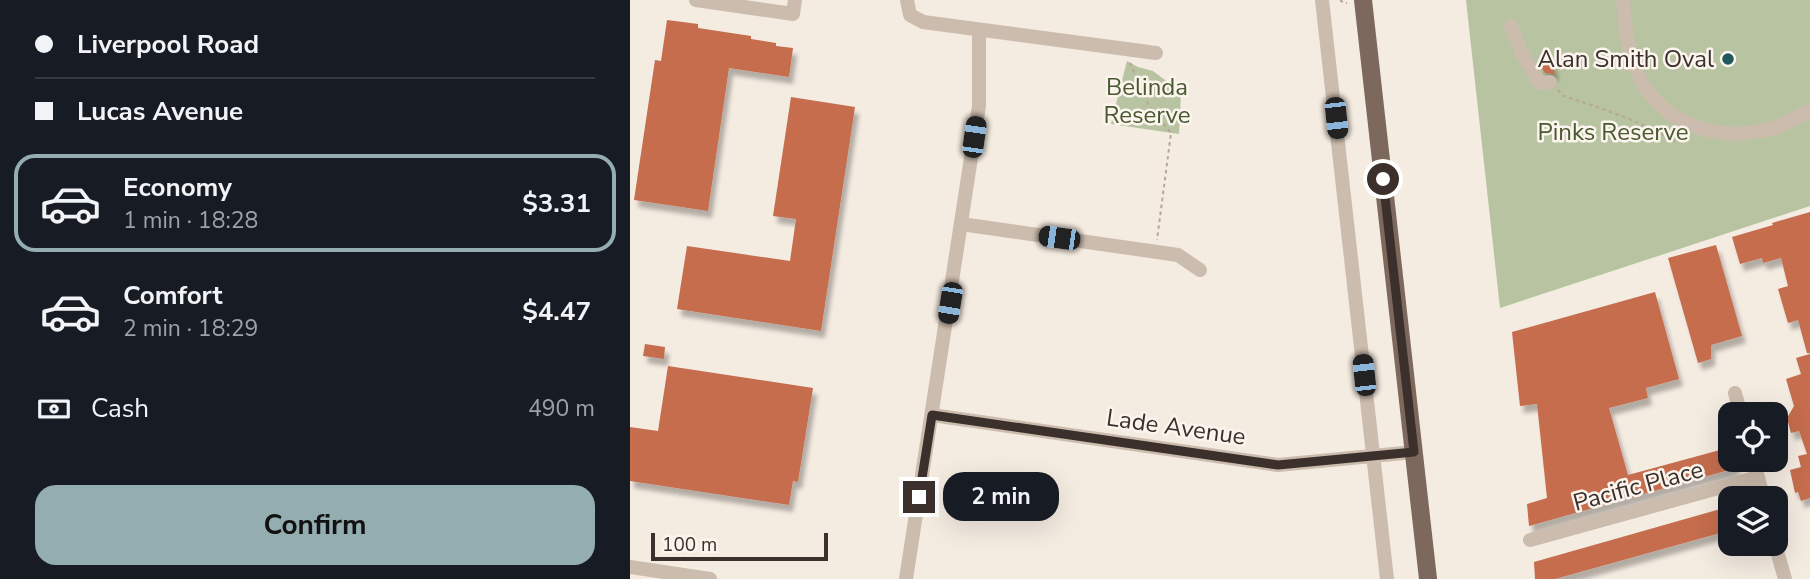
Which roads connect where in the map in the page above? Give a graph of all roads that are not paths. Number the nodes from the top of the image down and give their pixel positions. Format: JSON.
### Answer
{"nodes":[{"id":1,"x":696,"y":0,"type":"edge"},
{"id":2,"x":795,"y":0,"type":"edge"},
{"id":3,"x":907,"y":0,"type":"edge"},
{"id":4,"x":1322,"y":0,"type":"edge"},
{"id":5,"x":1623,"y":0,"type":"edge"},
{"id":6,"x":1357,"y":1,"type":"edge"},
{"id":7,"x":1511,"y":26,"type":"dead end"},
{"id":8,"x":979,"y":30,"type":"junction"},
{"id":9,"x":1156,"y":53,"type":"dead end"},
{"id":10,"x":1550,"y":82,"type":"road end"},
{"id":11,"x":1810,"y":110,"type":"edge"},
{"id":12,"x":961,"y":224,"type":"junction"},
{"id":13,"x":1200,"y":270,"type":"dead end"},
{"id":14,"x":1735,"y":393,"type":"dead end"},
{"id":15,"x":1737,"y":402,"type":"edge"},
{"id":16,"x":932,"y":415,"type":"junction"},
{"id":17,"x":1414,"y":452,"type":"junction"},
{"id":18,"x":1373,"y":455,"type":"junction"},
{"id":19,"x":1757,"y":472,"type":"edge"},
{"id":20,"x":1758,"y":477,"type":"junction"},
{"id":21,"x":1760,"y":486,"type":"edge"},
{"id":22,"x":1530,"y":540,"type":"dead end"},
{"id":23,"x":1778,"y":556,"type":"edge"},
{"id":24,"x":630,"y":567,"type":"edge"},
{"id":25,"x":710,"y":579,"type":"edge"},
{"id":26,"x":906,"y":579,"type":"edge"},
{"id":27,"x":1387,"y":579,"type":"edge"},
{"id":28,"x":1428,"y":579,"type":"edge"},
{"id":29,"x":1784,"y":579,"type":"edge"}],
"edges":[{"from":1,"to":2,"type":"street"},
{"from":3,"to":8,"type":"street"},
{"from":4,"to":18,"type":"street"},
{"from":5,"to":11,"type":"street"},
{"from":6,"to":17,"type":"main road"},
{"from":7,"to":10,"type":"street"},
{"from":8,"to":9,"type":"street"},
{"from":8,"to":12,"type":"street"},
{"from":12,"to":13,"type":"street"},
{"from":12,"to":16,"type":"street"},
{"from":14,"to":15,"type":"street"},
{"from":16,"to":18,"type":"street","name":"Lade Avenue"},
{"from":16,"to":26,"type":"street"},
{"from":17,"to":18,"type":"street","name":"Lade Avenue"},
{"from":17,"to":28,"type":"main road"},
{"from":18,"to":27,"type":"street"},
{"from":19,"to":20,"type":"street"},
{"from":20,"to":21,"type":"street"},
{"from":20,"to":22,"type":"street","name":"Pacific Place"},
{"from":23,"to":29,"type":"street"},
{"from":24,"to":25,"type":"street"}]}
